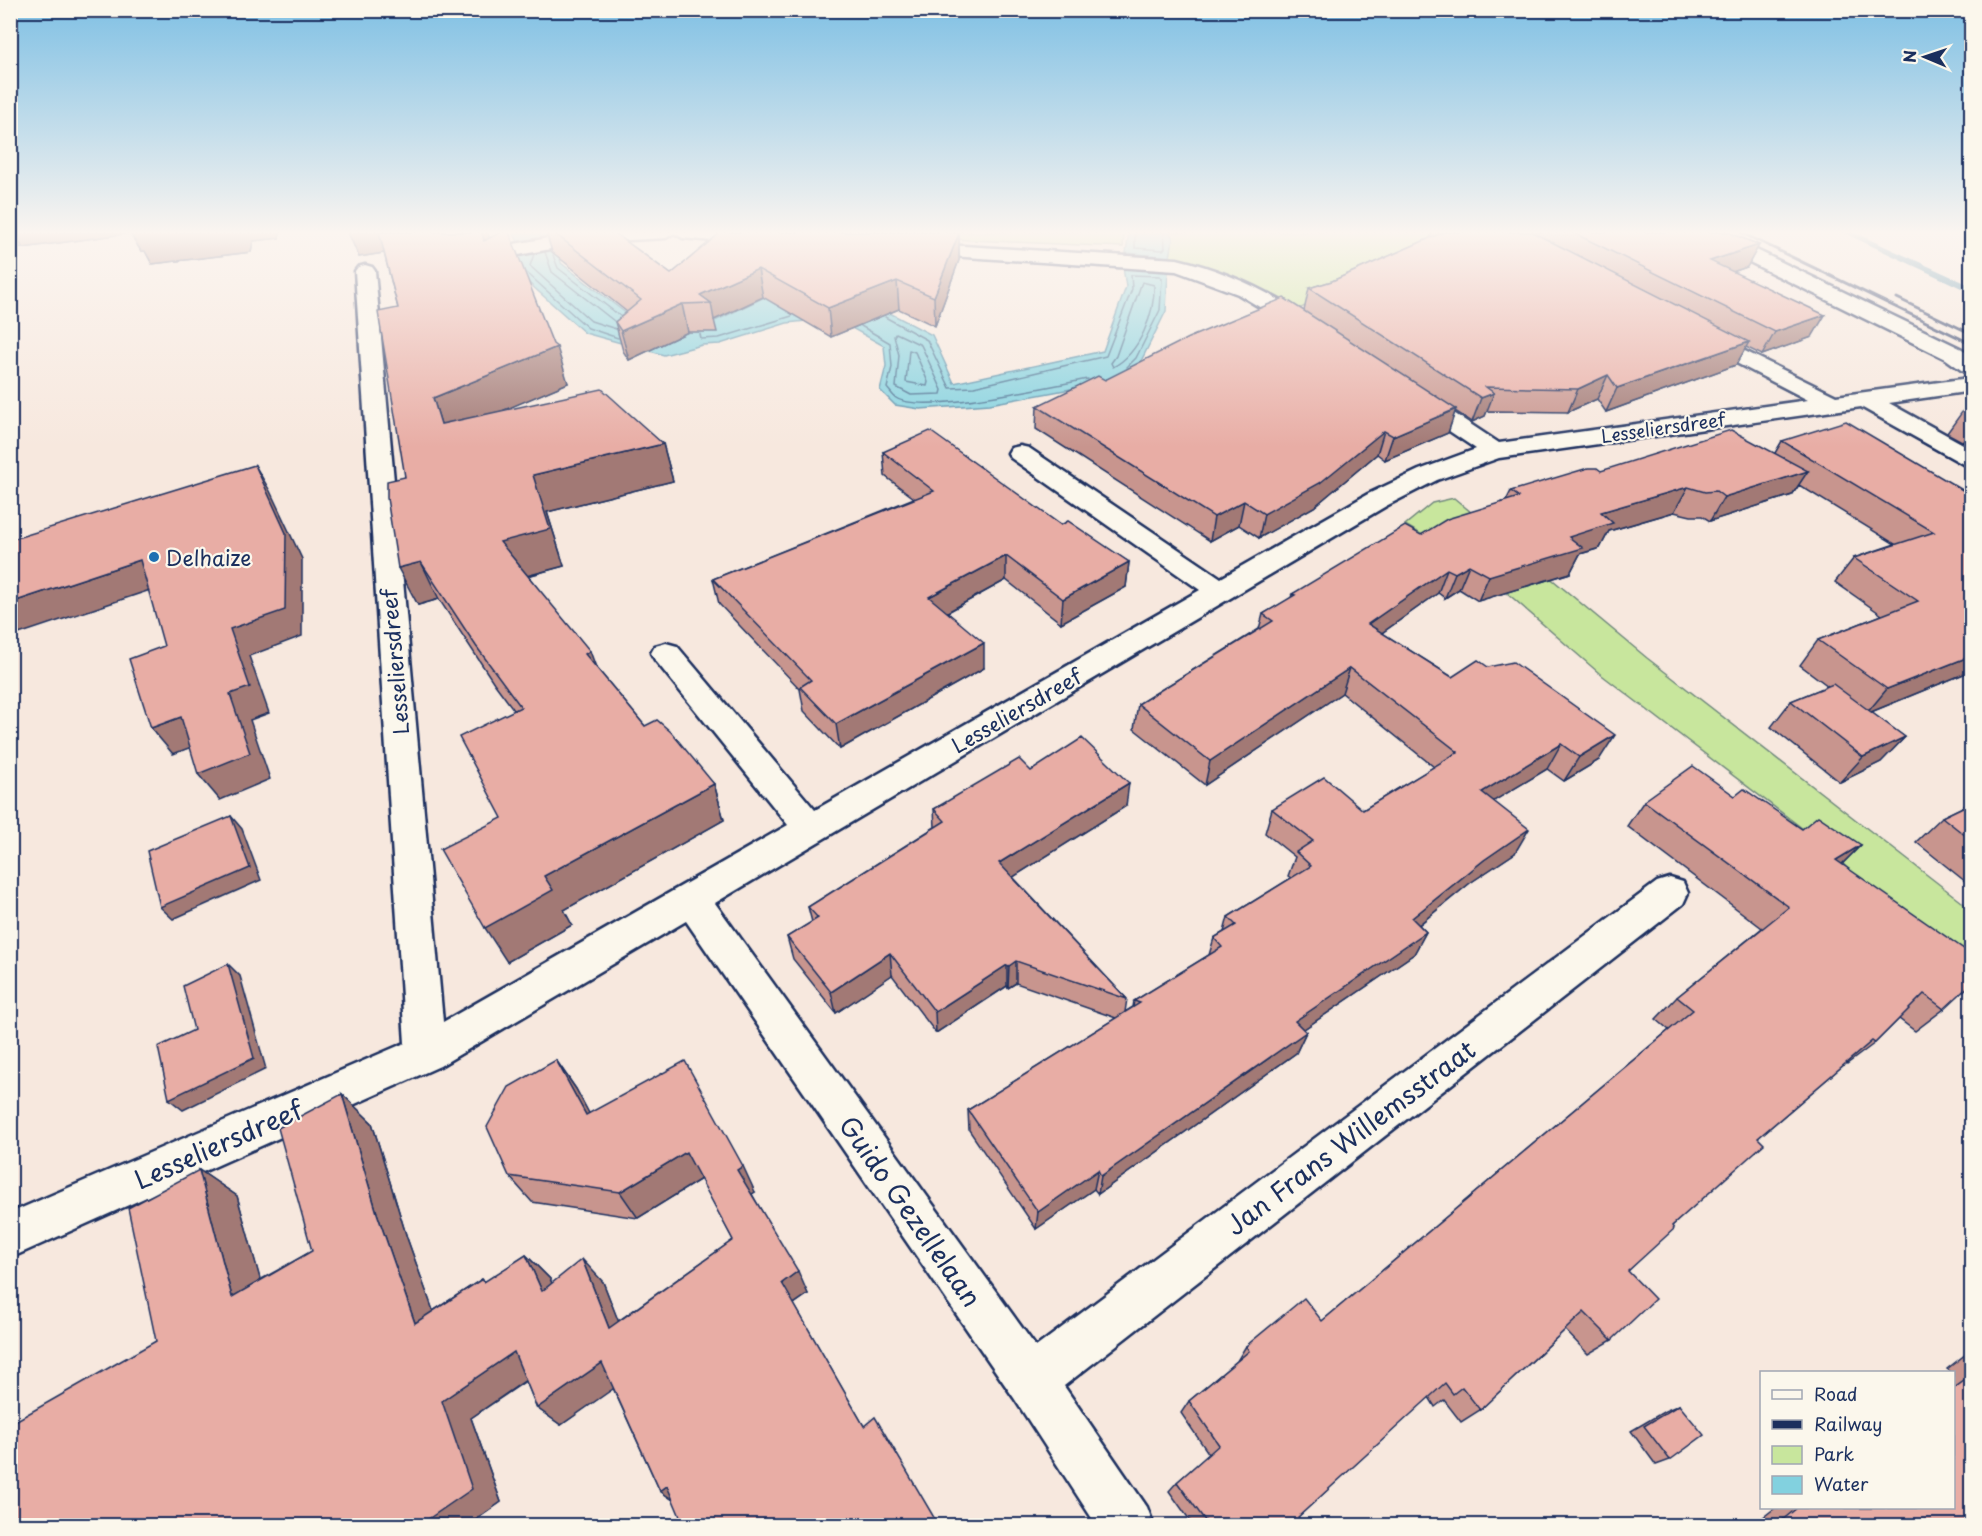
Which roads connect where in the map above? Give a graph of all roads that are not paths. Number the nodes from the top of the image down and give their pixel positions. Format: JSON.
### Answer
{"nodes":[{"id":1,"x":367,"y":304,"type":"edge"},
{"id":2,"x":1270,"y":304,"type":"edge"},
{"id":3,"x":1851,"y":304,"type":"edge"},
{"id":4,"x":1684,"y":326,"type":"edge"},
{"id":5,"x":1330,"y":341,"type":"edge"},
{"id":6,"x":1971,"y":367,"type":"edge"},
{"id":7,"x":1971,"y":382,"type":"edge"},
{"id":8,"x":1398,"y":386,"type":"edge"},
{"id":9,"x":1864,"y":399,"type":"junction"},
{"id":10,"x":1831,"y":403,"type":"junction"},
{"id":11,"x":1495,"y":451,"type":"junction"},
{"id":12,"x":1020,"y":453,"type":"dead end"},
{"id":13,"x":1971,"y":459,"type":"edge"},
{"id":14,"x":1220,"y":591,"type":"junction"},
{"id":15,"x":666,"y":653,"type":"dead end"},
{"id":16,"x":811,"y":829,"type":"junction"},
{"id":17,"x":1670,"y":893,"type":"dead end"},
{"id":18,"x":692,"y":900,"type":"junction"},
{"id":19,"x":426,"y":1053,"type":"junction"},
{"id":20,"x":10,"y":1236,"type":"edge"},
{"id":21,"x":1031,"y":1381,"type":"junction"},
{"id":22,"x":1128,"y":1526,"type":"edge"}],
"edges":[{"from":1,"to":19,"type":"street","name":"Lesseliersdreef"},
{"from":2,"to":5,"type":"street"},
{"from":3,"to":6,"type":"street"},
{"from":4,"to":10,"type":"street"},
{"from":7,"to":9,"type":"street","name":"Lesseliersdreef"},
{"from":8,"to":11,"type":"street"},
{"from":9,"to":10,"type":"street","name":"Lesseliersdreef"},
{"from":9,"to":13,"type":"street"},
{"from":10,"to":11,"type":"street","name":"Lesseliersdreef"},
{"from":11,"to":14,"type":"street","name":"Lesseliersdreef"},
{"from":12,"to":14,"type":"street"},
{"from":14,"to":16,"type":"street","name":"Lesseliersdreef"},
{"from":15,"to":16,"type":"street"},
{"from":16,"to":18,"type":"street","name":"Lesseliersdreef"},
{"from":17,"to":21,"type":"street","name":"Jan Frans Willemsstraat"},
{"from":18,"to":19,"type":"street","name":"Lesseliersdreef"},
{"from":18,"to":21,"type":"street","name":"Guido Gezellelaan"},
{"from":19,"to":20,"type":"street","name":"Lesseliersdreef"},
{"from":21,"to":22,"type":"street","name":"Guido Gezellelaan"}]}
